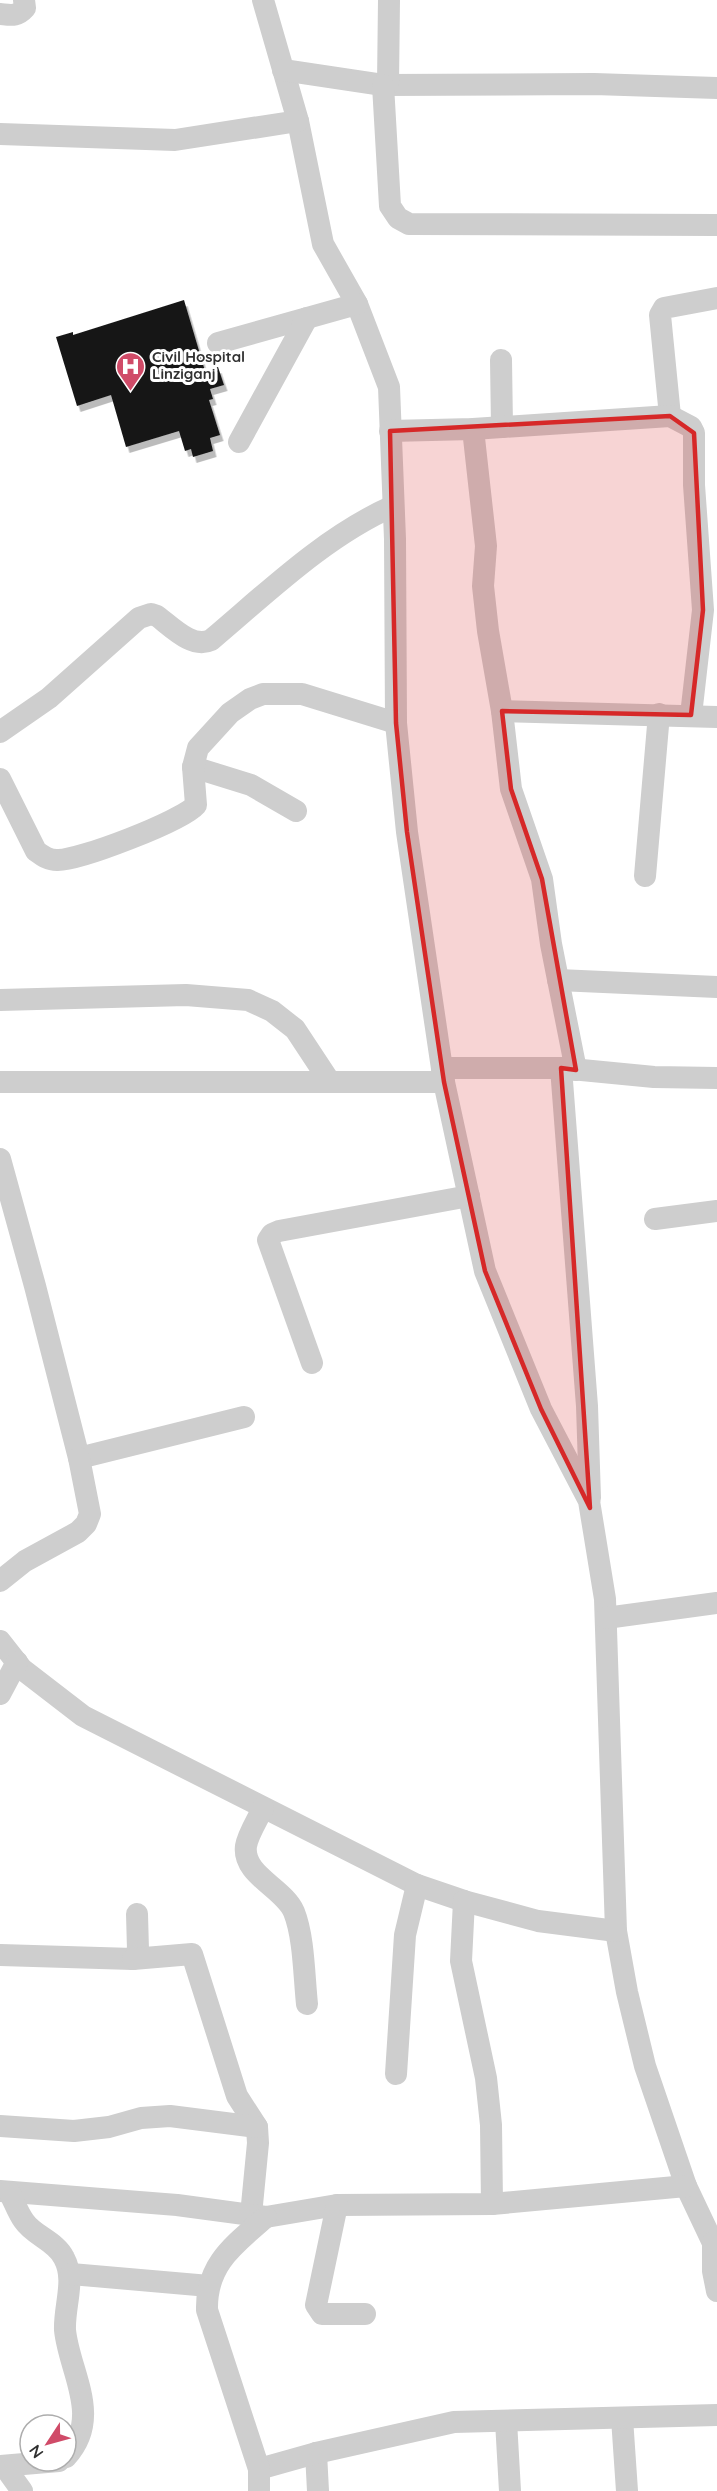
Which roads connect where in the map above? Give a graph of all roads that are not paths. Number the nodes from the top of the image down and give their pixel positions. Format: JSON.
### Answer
{"nodes":[{"id":1,"x":24,"y":0,"type":"edge"},
{"id":2,"x":263,"y":0,"type":"edge"},
{"id":3,"x":389,"y":0,"type":"edge"},
{"id":4,"x":0,"y":14,"type":"edge"},
{"id":5,"x":283,"y":70,"type":"junction"},
{"id":6,"x":386,"y":85,"type":"junction"},
{"id":7,"x":717,"y":88,"type":"edge"},
{"id":8,"x":298,"y":121,"type":"junction"},
{"id":9,"x":0,"y":134,"type":"edge"},
{"id":10,"x":717,"y":225,"type":"edge"},
{"id":11,"x":717,"y":298,"type":"edge"},
{"id":12,"x":357,"y":304,"type":"junction"},
{"id":13,"x":307,"y":318,"type":"junction"},
{"id":14,"x":218,"y":343,"type":"dead end"},
{"id":15,"x":501,"y":360,"type":"dead end"},
{"id":16,"x":670,"y":416,"type":"junction"},
{"id":17,"x":502,"y":427,"type":"junction"},
{"id":18,"x":473,"y":429,"type":"junction"},
{"id":19,"x":390,"y":431,"type":"junction"},
{"id":20,"x":239,"y":442,"type":"dead end"},
{"id":21,"x":393,"y":507,"type":"junction"},
{"id":22,"x":502,"y":711,"type":"junction"},
{"id":23,"x":659,"y":714,"type":"junction"},
{"id":24,"x":691,"y":715,"type":"junction"},
{"id":25,"x":717,"y":717,"type":"edge"},
{"id":26,"x":396,"y":723,"type":"junction"},
{"id":27,"x":0,"y":732,"type":"edge"},
{"id":28,"x":194,"y":767,"type":"junction"},
{"id":29,"x":0,"y":779,"type":"edge"},
{"id":30,"x":296,"y":811,"type":"dead end"},
{"id":31,"x":645,"y":876,"type":"dead end"},
{"id":32,"x":558,"y":980,"type":"junction"},
{"id":33,"x":717,"y":987,"type":"edge"},
{"id":34,"x":0,"y":1000,"type":"edge"},
{"id":35,"x":569,"y":1069,"type":"junction"},
{"id":36,"x":443,"y":1075,"type":"junction"},
{"id":37,"x":717,"y":1078,"type":"edge"},
{"id":38,"x":0,"y":1082,"type":"edge"},
{"id":39,"x":330,"y":1082,"type":"junction"},
{"id":40,"x":0,"y":1159,"type":"edge"},
{"id":41,"x":469,"y":1196,"type":"junction"},
{"id":42,"x":717,"y":1211,"type":"edge"},
{"id":43,"x":655,"y":1219,"type":"dead end"},
{"id":44,"x":312,"y":1363,"type":"dead end"},
{"id":45,"x":243,"y":1417,"type":"dead end"},
{"id":46,"x":79,"y":1458,"type":"junction"},
{"id":47,"x":590,"y":1508,"type":"junction"},
{"id":48,"x":0,"y":1581,"type":"edge"},
{"id":49,"x":717,"y":1603,"type":"edge"},
{"id":50,"x":606,"y":1618,"type":"junction"},
{"id":51,"x":0,"y":1641,"type":"edge"},
{"id":52,"x":17,"y":1662,"type":"junction"},
{"id":53,"x":0,"y":1694,"type":"edge"},
{"id":54,"x":263,"y":1808,"type":"junction"},
{"id":55,"x":417,"y":1885,"type":"junction"},
{"id":56,"x":464,"y":1901,"type":"junction"},
{"id":57,"x":137,"y":1914,"type":"dead end"},
{"id":58,"x":616,"y":1931,"type":"junction"},
{"id":59,"x":0,"y":1955,"type":"edge"},
{"id":60,"x":133,"y":1959,"type":"junction"},
{"id":61,"x":307,"y":2004,"type":"dead end"},
{"id":62,"x":396,"y":2074,"type":"dead end"},
{"id":63,"x":0,"y":2126,"type":"edge"},
{"id":64,"x":257,"y":2127,"type":"junction"},
{"id":65,"x":686,"y":2186,"type":"junction"},
{"id":66,"x":5,"y":2192,"type":"edge"},
{"id":67,"x":492,"y":2204,"type":"junction"},
{"id":68,"x":337,"y":2205,"type":"junction"},
{"id":69,"x":258,"y":2216,"type":"junction"},
{"id":70,"x":715,"y":2243,"type":"edge"},
{"id":71,"x":71,"y":2274,"type":"junction"},
{"id":72,"x":209,"y":2286,"type":"junction"},
{"id":73,"x":717,"y":2291,"type":"edge"},
{"id":74,"x":365,"y":2314,"type":"dead end"},
{"id":75,"x":717,"y":2415,"type":"edge"},
{"id":76,"x":622,"y":2418,"type":"junction"},
{"id":77,"x":506,"y":2421,"type":"junction"},
{"id":78,"x":78,"y":2432,"type":"edge"},
{"id":79,"x":316,"y":2453,"type":"junction"},
{"id":80,"x":18,"y":2465,"type":"edge"},
{"id":81,"x":2,"y":2466,"type":"edge"},
{"id":82,"x":260,"y":2480,"type":"edge"},
{"id":83,"x":22,"y":2491,"type":"edge"},
{"id":84,"x":318,"y":2491,"type":"edge"},
{"id":85,"x":510,"y":2491,"type":"edge"},
{"id":86,"x":627,"y":2491,"type":"edge"}],
"edges":[{"from":1,"to":4,"type":"street"},
{"from":2,"to":5,"type":"street"},
{"from":3,"to":6,"type":"street"},
{"from":5,"to":6,"type":"street"},
{"from":5,"to":8,"type":"street"},
{"from":6,"to":7,"type":"street"},
{"from":6,"to":10,"type":"street"},
{"from":8,"to":9,"type":"street"},
{"from":8,"to":12,"type":"street"},
{"from":11,"to":16,"type":"street"},
{"from":12,"to":13,"type":"street"},
{"from":12,"to":19,"type":"street"},
{"from":13,"to":14,"type":"street"},
{"from":13,"to":20,"type":"street"},
{"from":15,"to":17,"type":"street"},
{"from":16,"to":17,"type":"street"},
{"from":16,"to":24,"type":"street"},
{"from":17,"to":18,"type":"street"},
{"from":18,"to":19,"type":"street"},
{"from":18,"to":22,"type":"street"},
{"from":19,"to":21,"type":"street"},
{"from":21,"to":26,"type":"street"},
{"from":21,"to":27,"type":"street"},
{"from":22,"to":23,"type":"street"},
{"from":22,"to":32,"type":"street"},
{"from":23,"to":24,"type":"street"},
{"from":23,"to":31,"type":"street"},
{"from":24,"to":25,"type":"street"},
{"from":26,"to":28,"type":"street"},
{"from":26,"to":36,"type":"street"},
{"from":28,"to":29,"type":"street"},
{"from":28,"to":30,"type":"street"},
{"from":32,"to":33,"type":"street"},
{"from":32,"to":35,"type":"street"},
{"from":34,"to":39,"type":"street"},
{"from":35,"to":36,"type":"street"},
{"from":35,"to":37,"type":"street"},
{"from":35,"to":47,"type":"street"},
{"from":36,"to":39,"type":"street"},
{"from":36,"to":41,"type":"street"},
{"from":38,"to":39,"type":"street"},
{"from":40,"to":46,"type":"street"},
{"from":41,"to":44,"type":"street"},
{"from":41,"to":47,"type":"street"},
{"from":42,"to":43,"type":"street"},
{"from":45,"to":46,"type":"street"},
{"from":46,"to":48,"type":"street"},
{"from":47,"to":50,"type":"street"},
{"from":49,"to":50,"type":"street"},
{"from":50,"to":58,"type":"street"},
{"from":51,"to":52,"type":"street"},
{"from":52,"to":53,"type":"street"},
{"from":52,"to":54,"type":"street"},
{"from":54,"to":55,"type":"street"},
{"from":54,"to":61,"type":"street"},
{"from":55,"to":56,"type":"street"},
{"from":55,"to":62,"type":"street"},
{"from":56,"to":58,"type":"street"},
{"from":56,"to":67,"type":"street"},
{"from":57,"to":60,"type":"street"},
{"from":58,"to":65,"type":"street"},
{"from":59,"to":60,"type":"street"},
{"from":60,"to":64,"type":"street"},
{"from":63,"to":64,"type":"street"},
{"from":64,"to":69,"type":"street"},
{"from":65,"to":67,"type":"street"},
{"from":65,"to":70,"type":"street"},
{"from":66,"to":69,"type":"street"},
{"from":66,"to":71,"type":"street"},
{"from":67,"to":68,"type":"street"},
{"from":68,"to":69,"type":"street"},
{"from":68,"to":74,"type":"street"},
{"from":69,"to":72,"type":"street"},
{"from":70,"to":73,"type":"street"},
{"from":71,"to":72,"type":"street"},
{"from":71,"to":78,"type":"street"},
{"from":72,"to":82,"type":"street"},
{"from":75,"to":76,"type":"street"},
{"from":76,"to":77,"type":"street"},
{"from":76,"to":86,"type":"street"},
{"from":77,"to":79,"type":"street"},
{"from":77,"to":85,"type":"street"},
{"from":79,"to":82,"type":"street"},
{"from":79,"to":84,"type":"street"},
{"from":80,"to":81,"type":"street"},
{"from":81,"to":83,"type":"street"}]}
